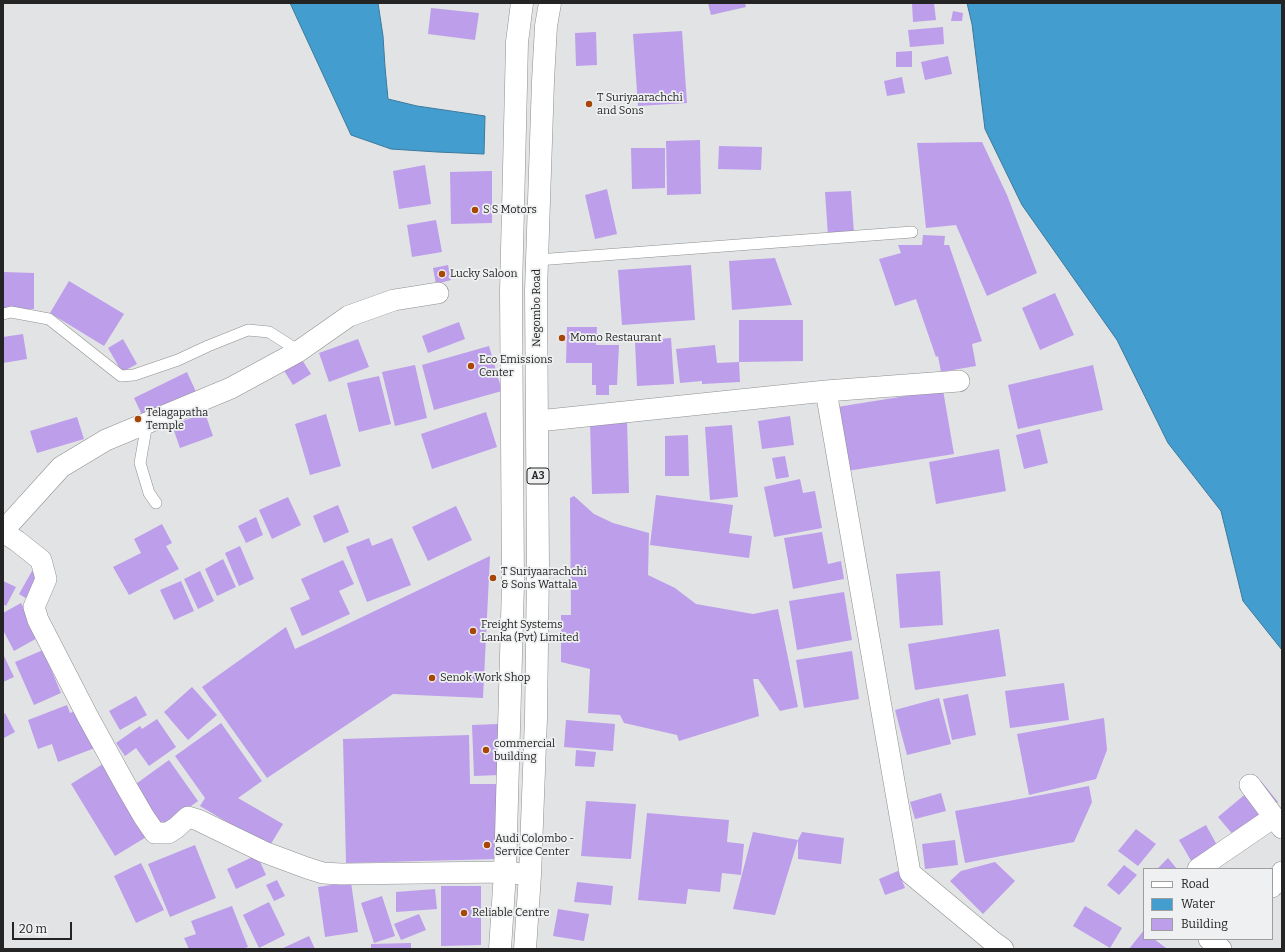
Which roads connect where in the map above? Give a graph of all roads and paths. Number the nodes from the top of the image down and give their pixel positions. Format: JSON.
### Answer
{"nodes":[{"id":1,"x":522,"y":3,"type":"edge"},
{"id":2,"x":550,"y":3,"type":"edge"},
{"id":3,"x":912,"y":232,"type":"dead end"},
{"id":4,"x":537,"y":260,"type":"junction"},
{"id":5,"x":438,"y":293,"type":"dead end"},
{"id":6,"x":3,"y":314,"type":"edge"},
{"id":7,"x":299,"y":351,"type":"junction"},
{"id":8,"x":959,"y":381,"type":"dead end"},
{"id":9,"x":826,"y":391,"type":"junction"},
{"id":10,"x":538,"y":421,"type":"junction"},
{"id":11,"x":147,"y":423,"type":"junction"},
{"id":12,"x":156,"y":503,"type":"dead end"},
{"id":13,"x":3,"y":532,"type":"edge"},
{"id":14,"x":1250,"y":785,"type":"dead end"},
{"id":15,"x":1278,"y":823,"type":"edge"},
{"id":16,"x":1200,"y":868,"type":"edge"},
{"id":17,"x":505,"y":872,"type":"junction"},
{"id":18,"x":1282,"y":872,"type":"edge"},
{"id":19,"x":530,"y":875,"type":"junction"},
{"id":20,"x":1273,"y":886,"type":"edge"},
{"id":21,"x":1211,"y":940,"type":"edge"},
{"id":22,"x":500,"y":949,"type":"edge"},
{"id":23,"x":525,"y":949,"type":"edge"},
{"id":24,"x":1003,"y":949,"type":"edge"},
{"id":25,"x":1220,"y":949,"type":"edge"}],
"edges":[{"from":1,"to":17,"type":"highway","number":"A3"},
{"from":2,"to":4,"type":"highway","name":"Negombo Road","number":"A3"},
{"from":3,"to":4,"type":"lane"},
{"from":4,"to":10,"type":"highway","name":"Negombo Road","number":"A3"},
{"from":5,"to":7,"type":"street"},
{"from":6,"to":7,"type":"lane"},
{"from":7,"to":11,"type":"street"},
{"from":8,"to":9,"type":"street"},
{"from":9,"to":10,"type":"street"},
{"from":9,"to":24,"type":"street"},
{"from":10,"to":19,"type":"highway","name":"Negombo Road","number":"A3"},
{"from":11,"to":12,"type":"lane"},
{"from":11,"to":13,"type":"street"},
{"from":13,"to":17,"type":"street"},
{"from":14,"to":15,"type":"street"},
{"from":15,"to":16,"type":"street"},
{"from":17,"to":19,"type":"street"},
{"from":17,"to":22,"type":"highway","number":"A3"},
{"from":18,"to":20,"type":"street"},
{"from":19,"to":23,"type":"highway","name":"Negombo Road","number":"A3"},
{"from":21,"to":25,"type":"street"}]}
